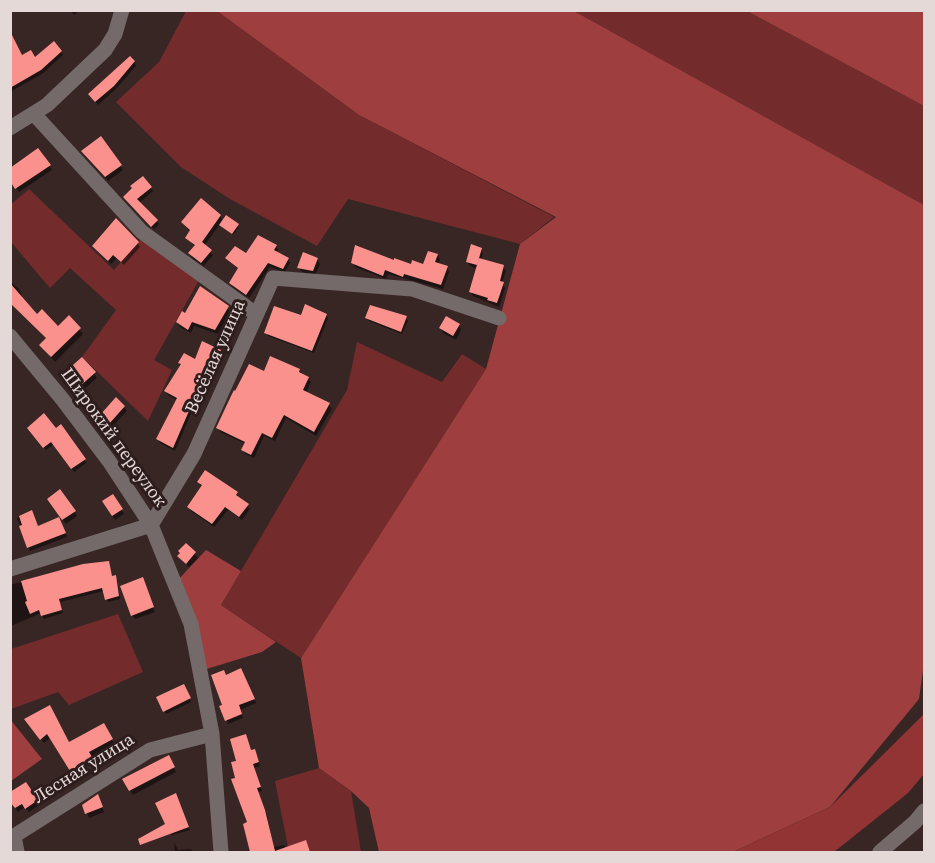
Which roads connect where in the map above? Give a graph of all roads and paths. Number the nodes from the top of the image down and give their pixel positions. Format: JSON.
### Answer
{"nodes":[{"id":1,"x":122,"y":10,"type":"edge"},
{"id":2,"x":34,"y":114,"type":"junction"},
{"id":3,"x":10,"y":129,"type":"edge"},
{"id":4,"x":256,"y":314,"type":"junction"},
{"id":5,"x":499,"y":318,"type":"dead end"},
{"id":6,"x":10,"y":336,"type":"edge"},
{"id":7,"x":151,"y":525,"type":"junction"},
{"id":8,"x":10,"y":569,"type":"edge"},
{"id":9,"x":212,"y":734,"type":"junction"},
{"id":10,"x":924,"y":811,"type":"edge"},
{"id":11,"x":17,"y":852,"type":"edge"},
{"id":12,"x":221,"y":852,"type":"edge"},
{"id":13,"x":880,"y":852,"type":"edge"}],
"edges":[{"from":1,"to":2,"type":"street"},
{"from":2,"to":3,"type":"street"},
{"from":2,"to":4,"type":"street"},
{"from":4,"to":5,"type":"street","name":"Весёлая улица"},
{"from":4,"to":7,"type":"street","name":"Весёлая улица"},
{"from":6,"to":7,"type":"street","name":"Широкий переулок"},
{"from":7,"to":8,"type":"street"},
{"from":7,"to":9,"type":"street","name":"Широкий переулок"},
{"from":9,"to":11,"type":"street","name":"Лесная улица"},
{"from":9,"to":12,"type":"street","name":"Широкий переулок"},
{"from":10,"to":13,"type":"street"}]}
